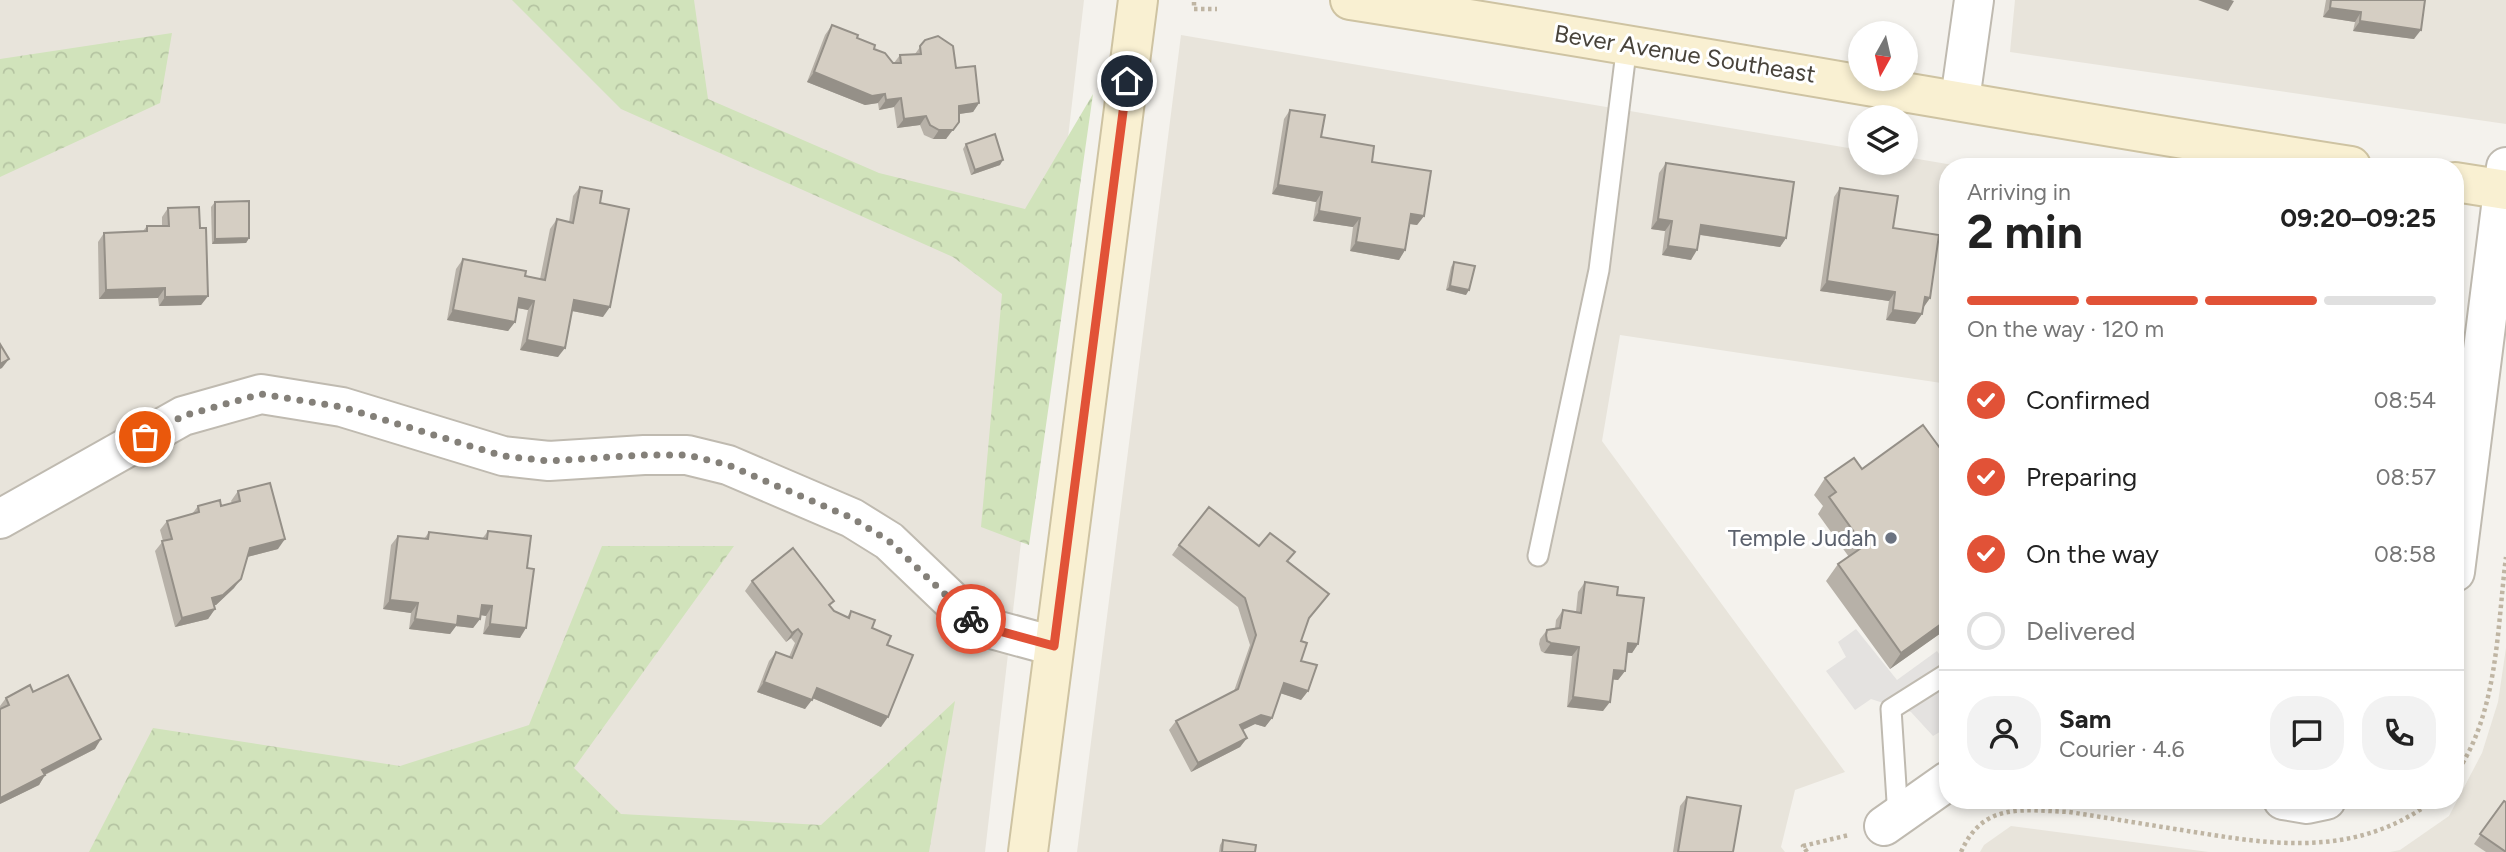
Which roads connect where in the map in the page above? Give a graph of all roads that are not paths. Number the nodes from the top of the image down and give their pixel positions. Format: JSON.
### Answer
{"nodes":[{"id":1,"x":1138,"y":0,"type":"edge"},
{"id":2,"x":1350,"y":0,"type":"edge"},
{"id":3,"x":1973,"y":0,"type":"edge"},
{"id":4,"x":1627,"y":44,"type":"junction"},
{"id":5,"x":1960,"y":100,"type":"junction"},
{"id":6,"x":2300,"y":158,"type":"edge"},
{"id":7,"x":2464,"y":183,"type":"edge"},
{"id":8,"x":2505,"y":183,"type":"edge"},
{"id":9,"x":2464,"y":496,"type":"edge"},
{"id":10,"x":0,"y":519,"type":"edge"},
{"id":11,"x":1538,"y":556,"type":"dead end"},
{"id":12,"x":1054,"y":646,"type":"junction"},
{"id":13,"x":1939,"y":679,"type":"edge"},
{"id":14,"x":1939,"y":787,"type":"edge"},
{"id":15,"x":1891,"y":821,"type":"joint"},
{"id":16,"x":1028,"y":852,"type":"edge"}],
"edges":[{"from":1,"to":12,"type":"street"},
{"from":2,"to":4,"type":"street","name":"Bever Avenue Southeast"},
{"from":3,"to":5,"type":"street"},
{"from":4,"to":5,"type":"street","name":"Bever Avenue Southeast"},
{"from":4,"to":11,"type":"lane"},
{"from":5,"to":6,"type":"street","name":"Bever Avenue Southeast"},
{"from":7,"to":8,"type":"street"},
{"from":8,"to":9,"type":"street"},
{"from":10,"to":12,"type":"street"},
{"from":12,"to":16,"type":"street"},
{"from":13,"to":15,"type":"lane"},
{"from":14,"to":15,"type":"street"}]}
